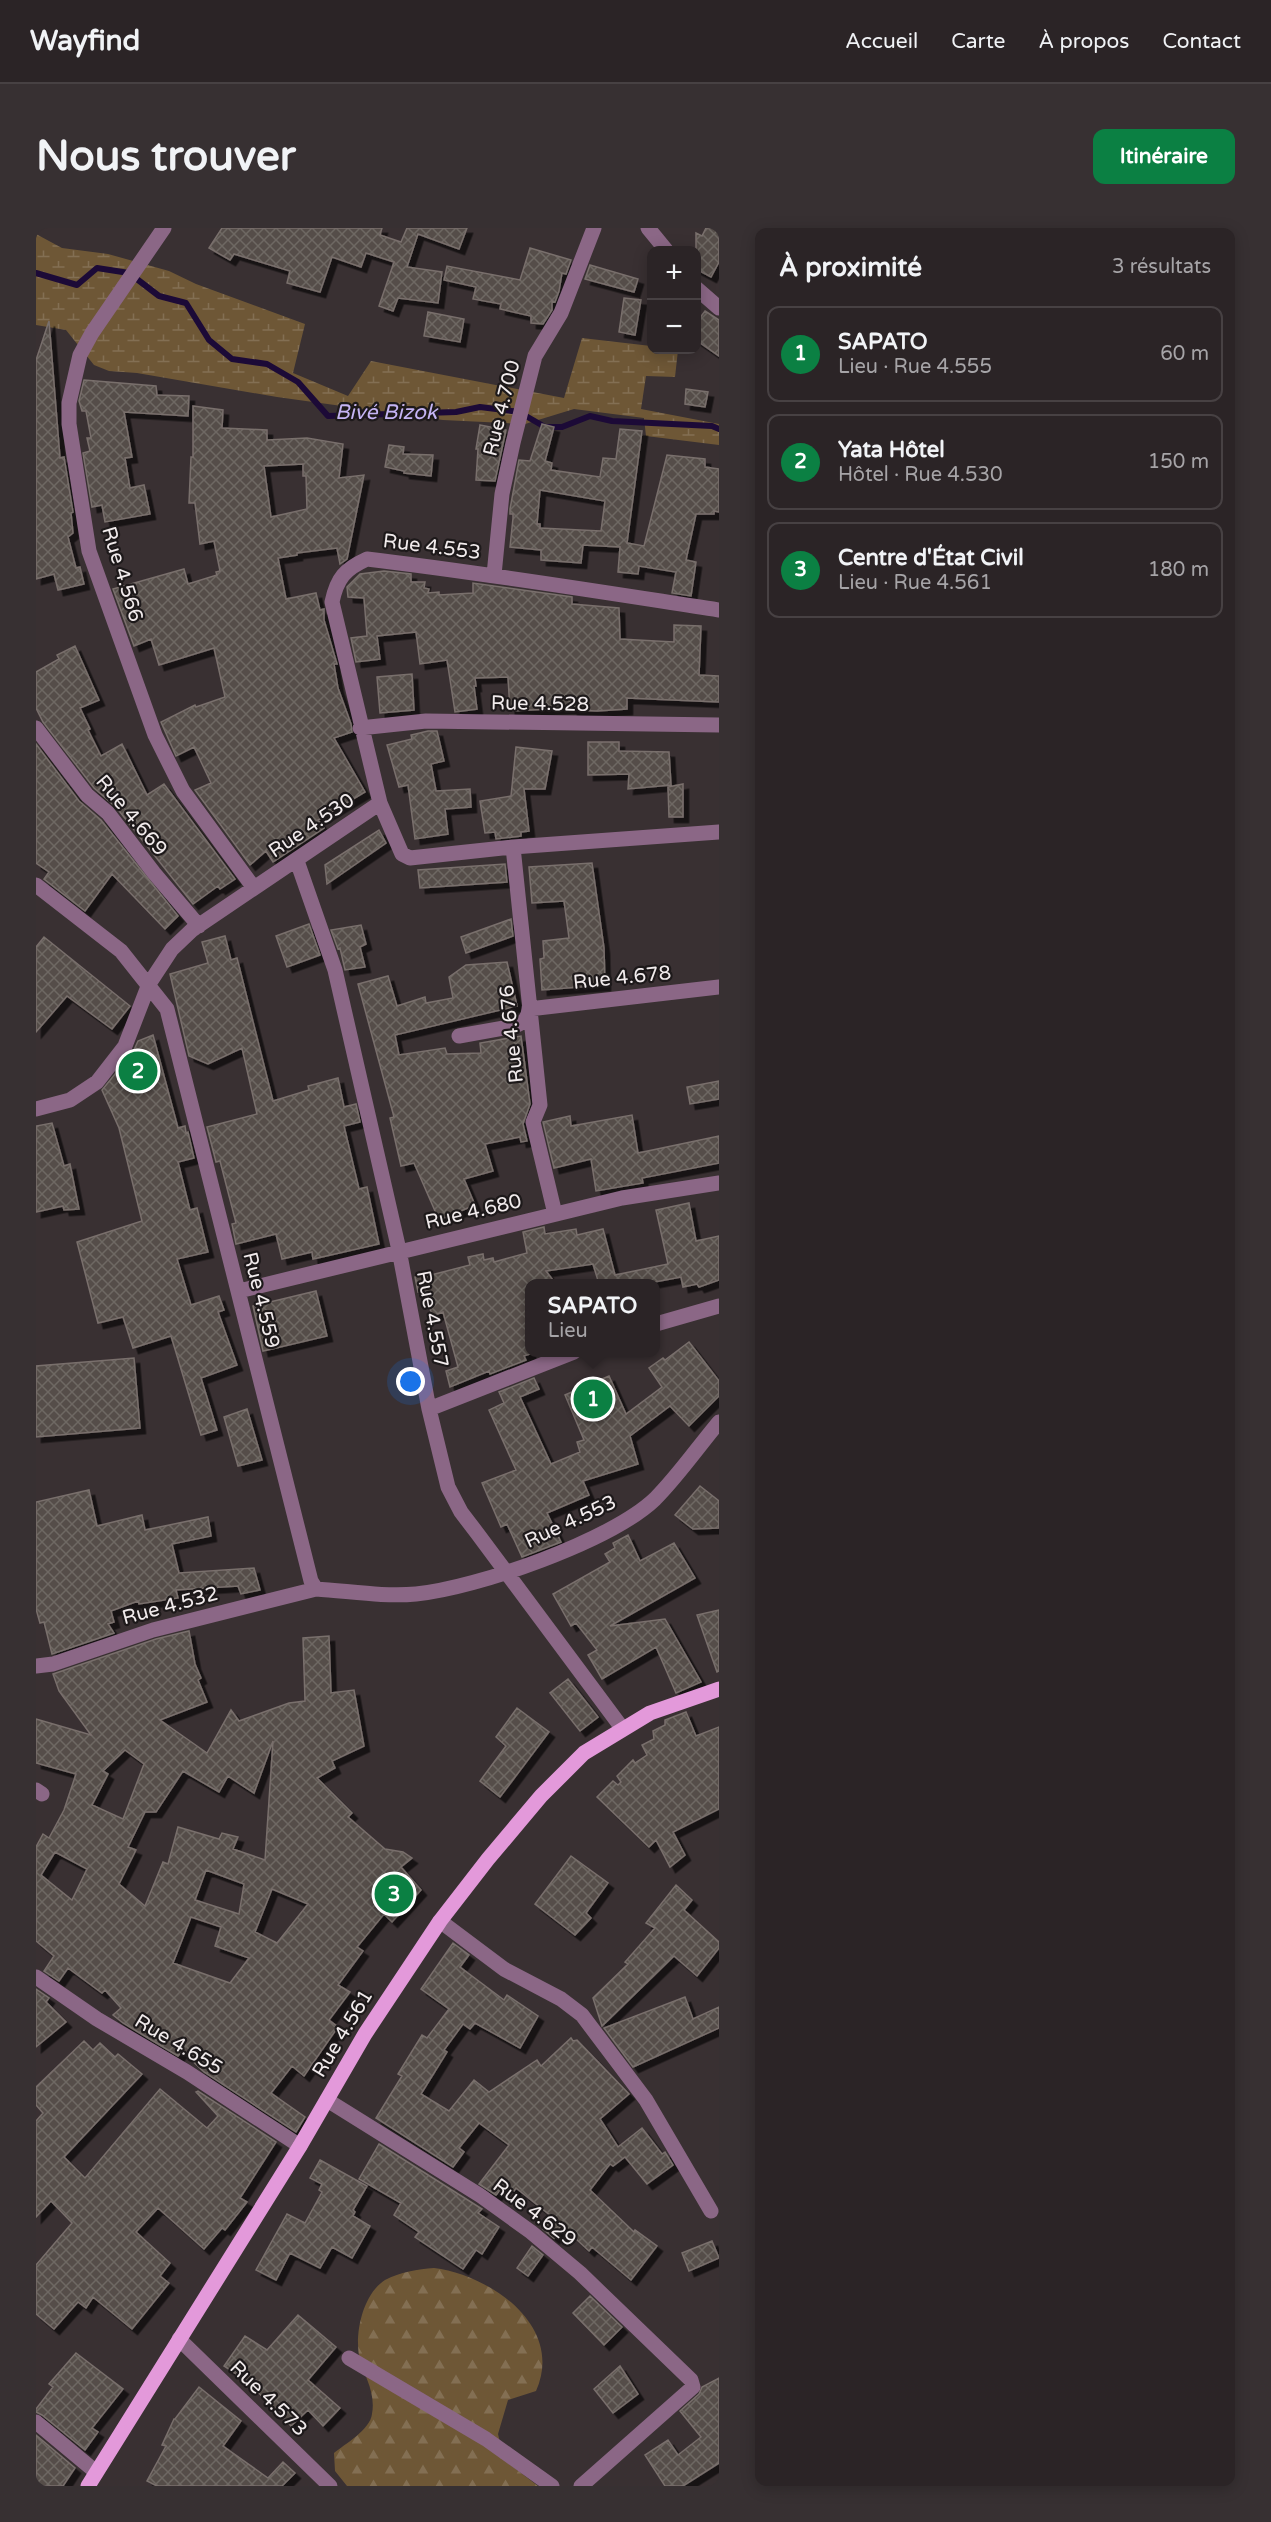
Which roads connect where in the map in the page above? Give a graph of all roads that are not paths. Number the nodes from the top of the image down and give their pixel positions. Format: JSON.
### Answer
{"nodes":[{"id":1,"x":164,"y":228,"type":"edge"},
{"id":2,"x":594,"y":228,"type":"edge"},
{"id":3,"x":648,"y":228,"type":"edge"},
{"id":4,"x":663,"y":246,"type":"edge"},
{"id":5,"x":701,"y":292,"type":"edge"},
{"id":6,"x":719,"y":308,"type":"edge"},
{"id":7,"x":494,"y":575,"type":"junction"},
{"id":8,"x":719,"y":610,"type":"edge"},
{"id":9,"x":719,"y":725,"type":"edge"},
{"id":10,"x":36,"y":728,"type":"edge"},
{"id":11,"x":360,"y":728,"type":"junction"},
{"id":12,"x":380,"y":803,"type":"junction"},
{"id":13,"x":719,"y":832,"type":"edge"},
{"id":14,"x":513,"y":847,"type":"junction"},
{"id":15,"x":299,"y":866,"type":"junction"},
{"id":16,"x":36,"y":885,"type":"edge"},
{"id":17,"x":254,"y":888,"type":"junction"},
{"id":18,"x":199,"y":926,"type":"junction"},
{"id":19,"x":149,"y":984,"type":"junction"},
{"id":20,"x":719,"y":987,"type":"edge"},
{"id":21,"x":529,"y":1009,"type":"junction"},
{"id":22,"x":459,"y":1036,"type":"dead end"},
{"id":23,"x":36,"y":1109,"type":"edge"},
{"id":24,"x":719,"y":1183,"type":"edge"},
{"id":25,"x":555,"y":1214,"type":"junction"},
{"id":26,"x":399,"y":1250,"type":"junction"},
{"id":27,"x":239,"y":1291,"type":"junction"},
{"id":28,"x":719,"y":1306,"type":"edge"},
{"id":29,"x":660,"y":1323,"type":"edge"},
{"id":30,"x":564,"y":1357,"type":"edge"},
{"id":31,"x":429,"y":1409,"type":"junction"},
{"id":32,"x":719,"y":1422,"type":"edge"},
{"id":33,"x":506,"y":1573,"type":"junction"},
{"id":34,"x":316,"y":1589,"type":"junction"},
{"id":35,"x":36,"y":1666,"type":"edge"},
{"id":36,"x":719,"y":1689,"type":"edge"},
{"id":37,"x":622,"y":1728,"type":"junction"},
{"id":38,"x":440,"y":1921,"type":"junction"},
{"id":39,"x":36,"y":1977,"type":"edge"},
{"id":40,"x":327,"y":2100,"type":"junction"},
{"id":41,"x":300,"y":2146,"type":"junction"},
{"id":42,"x":711,"y":2211,"type":"dead end"},
{"id":43,"x":179,"y":2339,"type":"junction"},
{"id":44,"x":349,"y":2358,"type":"dead end"},
{"id":45,"x":36,"y":2422,"type":"edge"},
{"id":46,"x":96,"y":2472,"type":"junction"},
{"id":47,"x":88,"y":2486,"type":"edge"},
{"id":48,"x":330,"y":2486,"type":"edge"},
{"id":49,"x":552,"y":2486,"type":"edge"},
{"id":50,"x":581,"y":2486,"type":"edge"}],
"edges":[{"from":1,"to":17,"type":"street","name":"Rue 4.566"},
{"from":2,"to":7,"type":"street","name":"Rue 4.700"},
{"from":3,"to":4,"type":"street"},
{"from":5,"to":6,"type":"street"},
{"from":7,"to":8,"type":"street","name":"Rue 4.553"},
{"from":7,"to":11,"type":"street","name":"Rue 4.553"},
{"from":9,"to":11,"type":"street","name":"Rue 4.528"},
{"from":10,"to":18,"type":"street","name":"Rue 4.669"},
{"from":11,"to":12,"type":"street","name":"Rue 4.553"},
{"from":12,"to":14,"type":"street","name":"Rue 4.530"},
{"from":12,"to":15,"type":"street","name":"Rue 4.530"},
{"from":13,"to":14,"type":"street","name":"Rue 4.530"},
{"from":14,"to":21,"type":"street","name":"Rue 4.676"},
{"from":15,"to":17,"type":"street","name":"Rue 4.530"},
{"from":15,"to":26,"type":"street","name":"Rue 4.557"},
{"from":16,"to":19,"type":"street","name":"Rue 4.559"},
{"from":17,"to":18,"type":"street","name":"Rue 4.530"},
{"from":18,"to":19,"type":"street","name":"Rue 4.530"},
{"from":19,"to":23,"type":"street","name":"Rue 4.530"},
{"from":19,"to":27,"type":"street","name":"Rue 4.559"},
{"from":20,"to":21,"type":"street","name":"Rue 4.678"},
{"from":21,"to":22,"type":"street"},
{"from":21,"to":25,"type":"street","name":"Rue 4.676"},
{"from":24,"to":25,"type":"street","name":"Rue 4.680"},
{"from":25,"to":26,"type":"street","name":"Rue 4.680"},
{"from":26,"to":27,"type":"street","name":"Rue 4.680"},
{"from":26,"to":31,"type":"street","name":"Rue 4.557"},
{"from":27,"to":34,"type":"street","name":"Rue 4.559"},
{"from":28,"to":29,"type":"street"},
{"from":30,"to":31,"type":"street"},
{"from":31,"to":33,"type":"street","name":"Rue 4.557"},
{"from":32,"to":33,"type":"street","name":"Rue 4.553"},
{"from":33,"to":34,"type":"street"},
{"from":33,"to":37,"type":"street","name":"Rue 4.557"},
{"from":34,"to":35,"type":"street","name":"Rue 4.532"},
{"from":36,"to":37,"type":"main road","name":"Rue 4.561"},
{"from":37,"to":38,"type":"main road","name":"Rue 4.561"},
{"from":38,"to":40,"type":"main road","name":"Rue 4.561"},
{"from":38,"to":42,"type":"street"},
{"from":39,"to":41,"type":"street","name":"Rue 4.655"},
{"from":40,"to":41,"type":"main road","name":"Rue 4.561"},
{"from":40,"to":50,"type":"street","name":"Rue 4.629"},
{"from":41,"to":43,"type":"main road","name":"Rue 4.561"},
{"from":43,"to":46,"type":"main road","name":"Rue 4.561"},
{"from":43,"to":48,"type":"street","name":"Rue 4.573"},
{"from":44,"to":49,"type":"street"},
{"from":45,"to":46,"type":"street"},
{"from":46,"to":47,"type":"main road","name":"Rue 4.561"}]}
